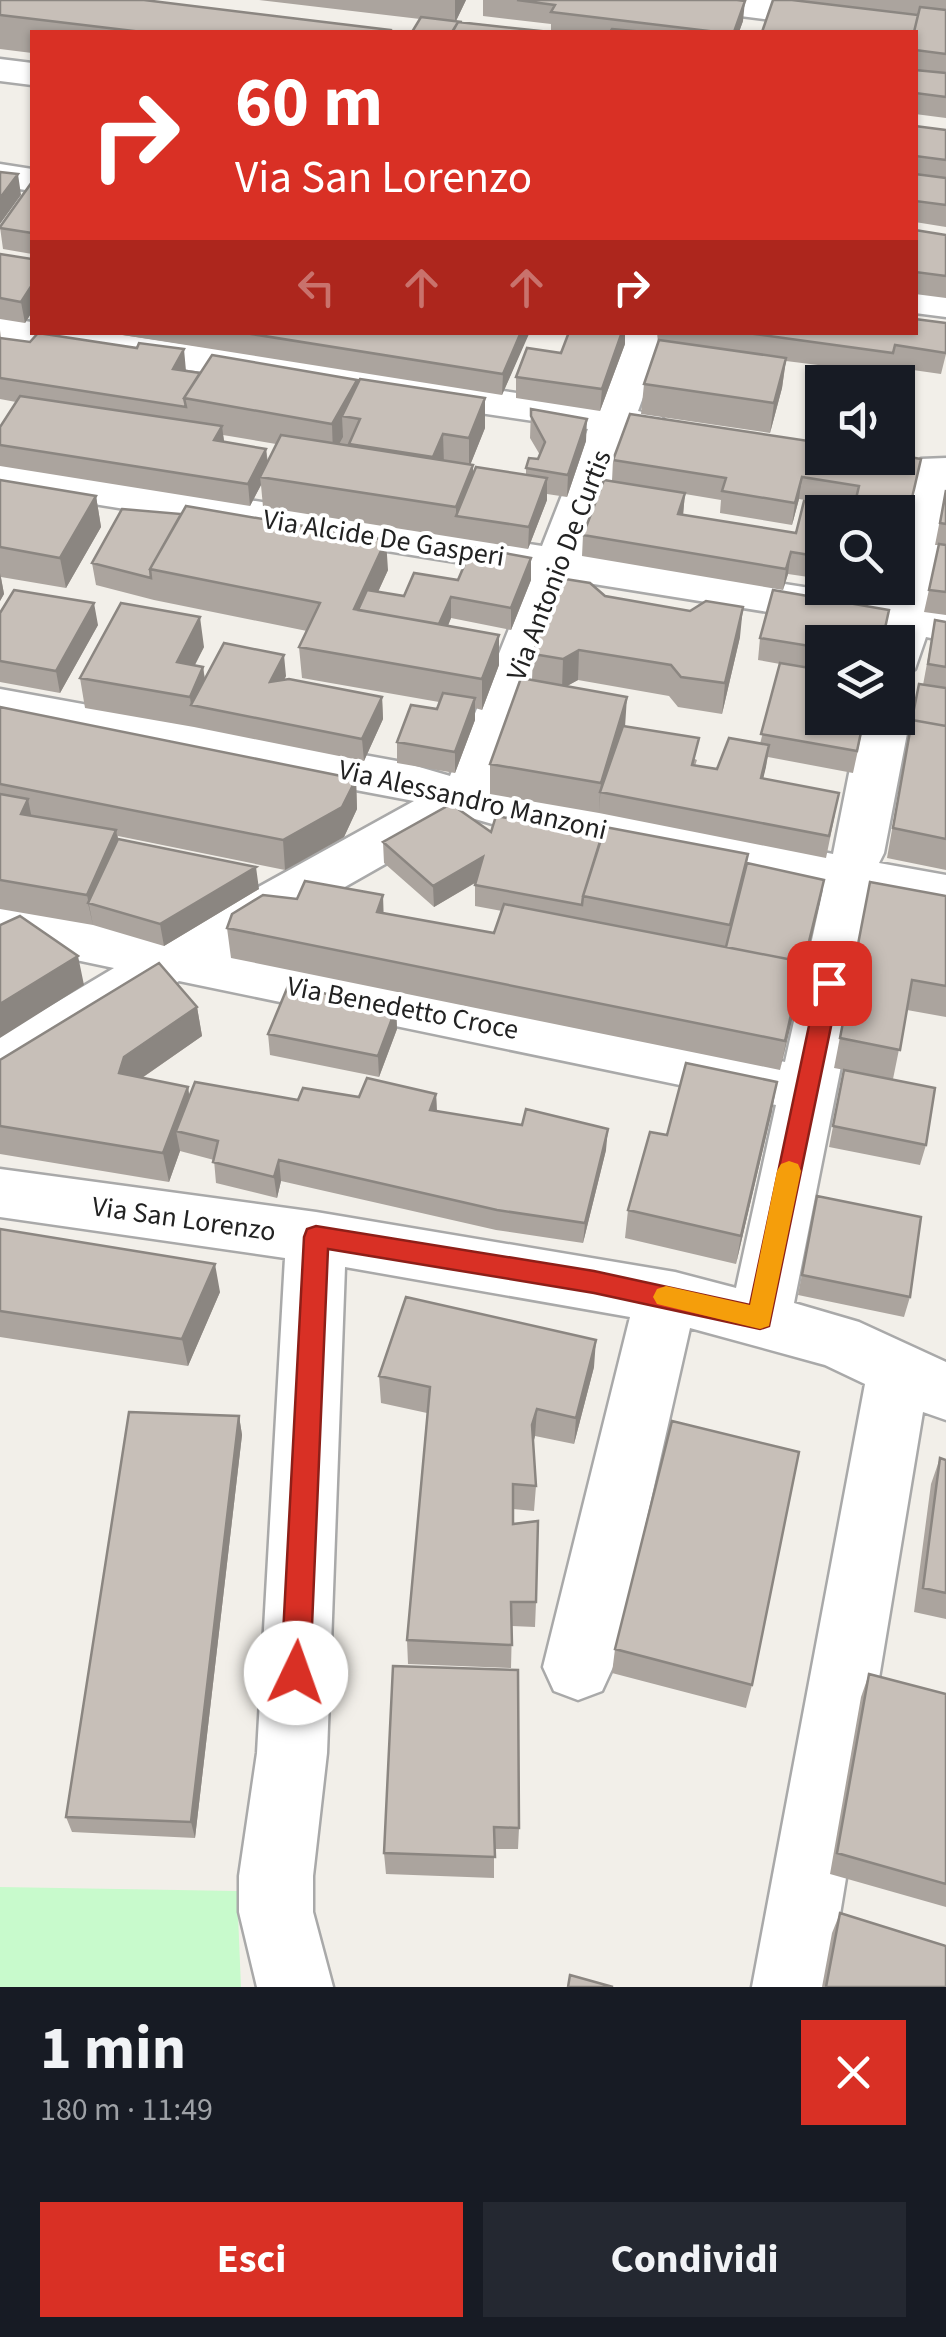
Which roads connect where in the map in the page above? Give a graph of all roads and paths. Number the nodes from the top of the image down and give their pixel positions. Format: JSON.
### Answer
{"nodes":[{"id":1,"x":693,"y":0,"type":"edge"},
{"id":2,"x":763,"y":14,"type":"edge"},
{"id":3,"x":946,"y":32,"type":"edge"},
{"id":4,"x":0,"y":70,"type":"edge"},
{"id":5,"x":30,"y":74,"type":"edge"},
{"id":6,"x":0,"y":175,"type":"edge"},
{"id":7,"x":30,"y":180,"type":"edge"},
{"id":8,"x":918,"y":301,"type":"edge"},
{"id":9,"x":946,"y":305,"type":"edge"},
{"id":10,"x":0,"y":330,"type":"edge"},
{"id":11,"x":30,"y":334,"type":"edge"},
{"id":12,"x":34,"y":335,"type":"edge"},
{"id":13,"x":646,"y":335,"type":"edge"},
{"id":14,"x":613,"y":420,"type":"junction"},
{"id":15,"x":689,"y":432,"type":"edge"},
{"id":16,"x":934,"y":456,"type":"edge"},
{"id":17,"x":0,"y":476,"type":"edge"},
{"id":18,"x":560,"y":565,"type":"junction"},
{"id":19,"x":916,"y":634,"type":"edge"},
{"id":20,"x":0,"y":706,"type":"edge"},
{"id":21,"x":882,"y":735,"type":"edge"},
{"id":22,"x":464,"y":796,"type":"junction"},
{"id":23,"x":855,"y":865,"type":"junction"},
{"id":24,"x":946,"y":894,"type":"edge"},
{"id":25,"x":0,"y":924,"type":"edge"},
{"id":26,"x":174,"y":961,"type":"junction"},
{"id":27,"x":0,"y":1064,"type":"edge"},
{"id":28,"x":806,"y":1089,"type":"junction"},
{"id":29,"x":0,"y":1193,"type":"edge"},
{"id":30,"x":316,"y":1237,"type":"junction"},
{"id":31,"x":666,"y":1297,"type":"junction"},
{"id":32,"x":760,"y":1318,"type":"junction"},
{"id":33,"x":922,"y":1380,"type":"edge"},
{"id":34,"x":578,"y":1666,"type":"dead end"},
{"id":35,"x":295,"y":1987,"type":"edge"},
{"id":36,"x":790,"y":1987,"type":"edge"}],
"edges":[{"from":1,"to":2,"type":"street"},
{"from":2,"to":3,"type":"street"},
{"from":4,"to":5,"type":"street"},
{"from":6,"to":7,"type":"street"},
{"from":8,"to":9,"type":"street"},
{"from":10,"to":11,"type":"street"},
{"from":12,"to":14,"type":"street"},
{"from":13,"to":14,"type":"street","name":"Via Antonio De Curtis"},
{"from":14,"to":15,"type":"street"},
{"from":14,"to":18,"type":"street","name":"Via Antonio De Curtis"},
{"from":16,"to":19,"type":"street"},
{"from":17,"to":18,"type":"street","name":"Via Alcide De Gasperi"},
{"from":18,"to":19,"type":"street","name":"Via Alcide De Gasperi"},
{"from":18,"to":22,"type":"street","name":"Via Antonio De Curtis"},
{"from":20,"to":22,"type":"street","name":"Via Alessandro Manzoni"},
{"from":21,"to":23,"type":"street"},
{"from":22,"to":23,"type":"street","name":"Via Alessandro Manzoni"},
{"from":22,"to":26,"type":"street"},
{"from":23,"to":24,"type":"street","name":"Via Alessandro Manzoni"},
{"from":23,"to":28,"type":"street"},
{"from":25,"to":26,"type":"street","name":"Via Benedetto Croce"},
{"from":26,"to":27,"type":"street"},
{"from":26,"to":28,"type":"street","name":"Via Benedetto Croce"},
{"from":28,"to":32,"type":"street"},
{"from":29,"to":30,"type":"street","name":"Via San Lorenzo"},
{"from":30,"to":31,"type":"street","name":"Via San Lorenzo"},
{"from":30,"to":35,"type":"street"},
{"from":31,"to":32,"type":"street","name":"Via San Lorenzo"},
{"from":31,"to":34,"type":"street"},
{"from":32,"to":33,"type":"street","name":"Via San Lorenzo"},
{"from":33,"to":36,"type":"street"}]}
